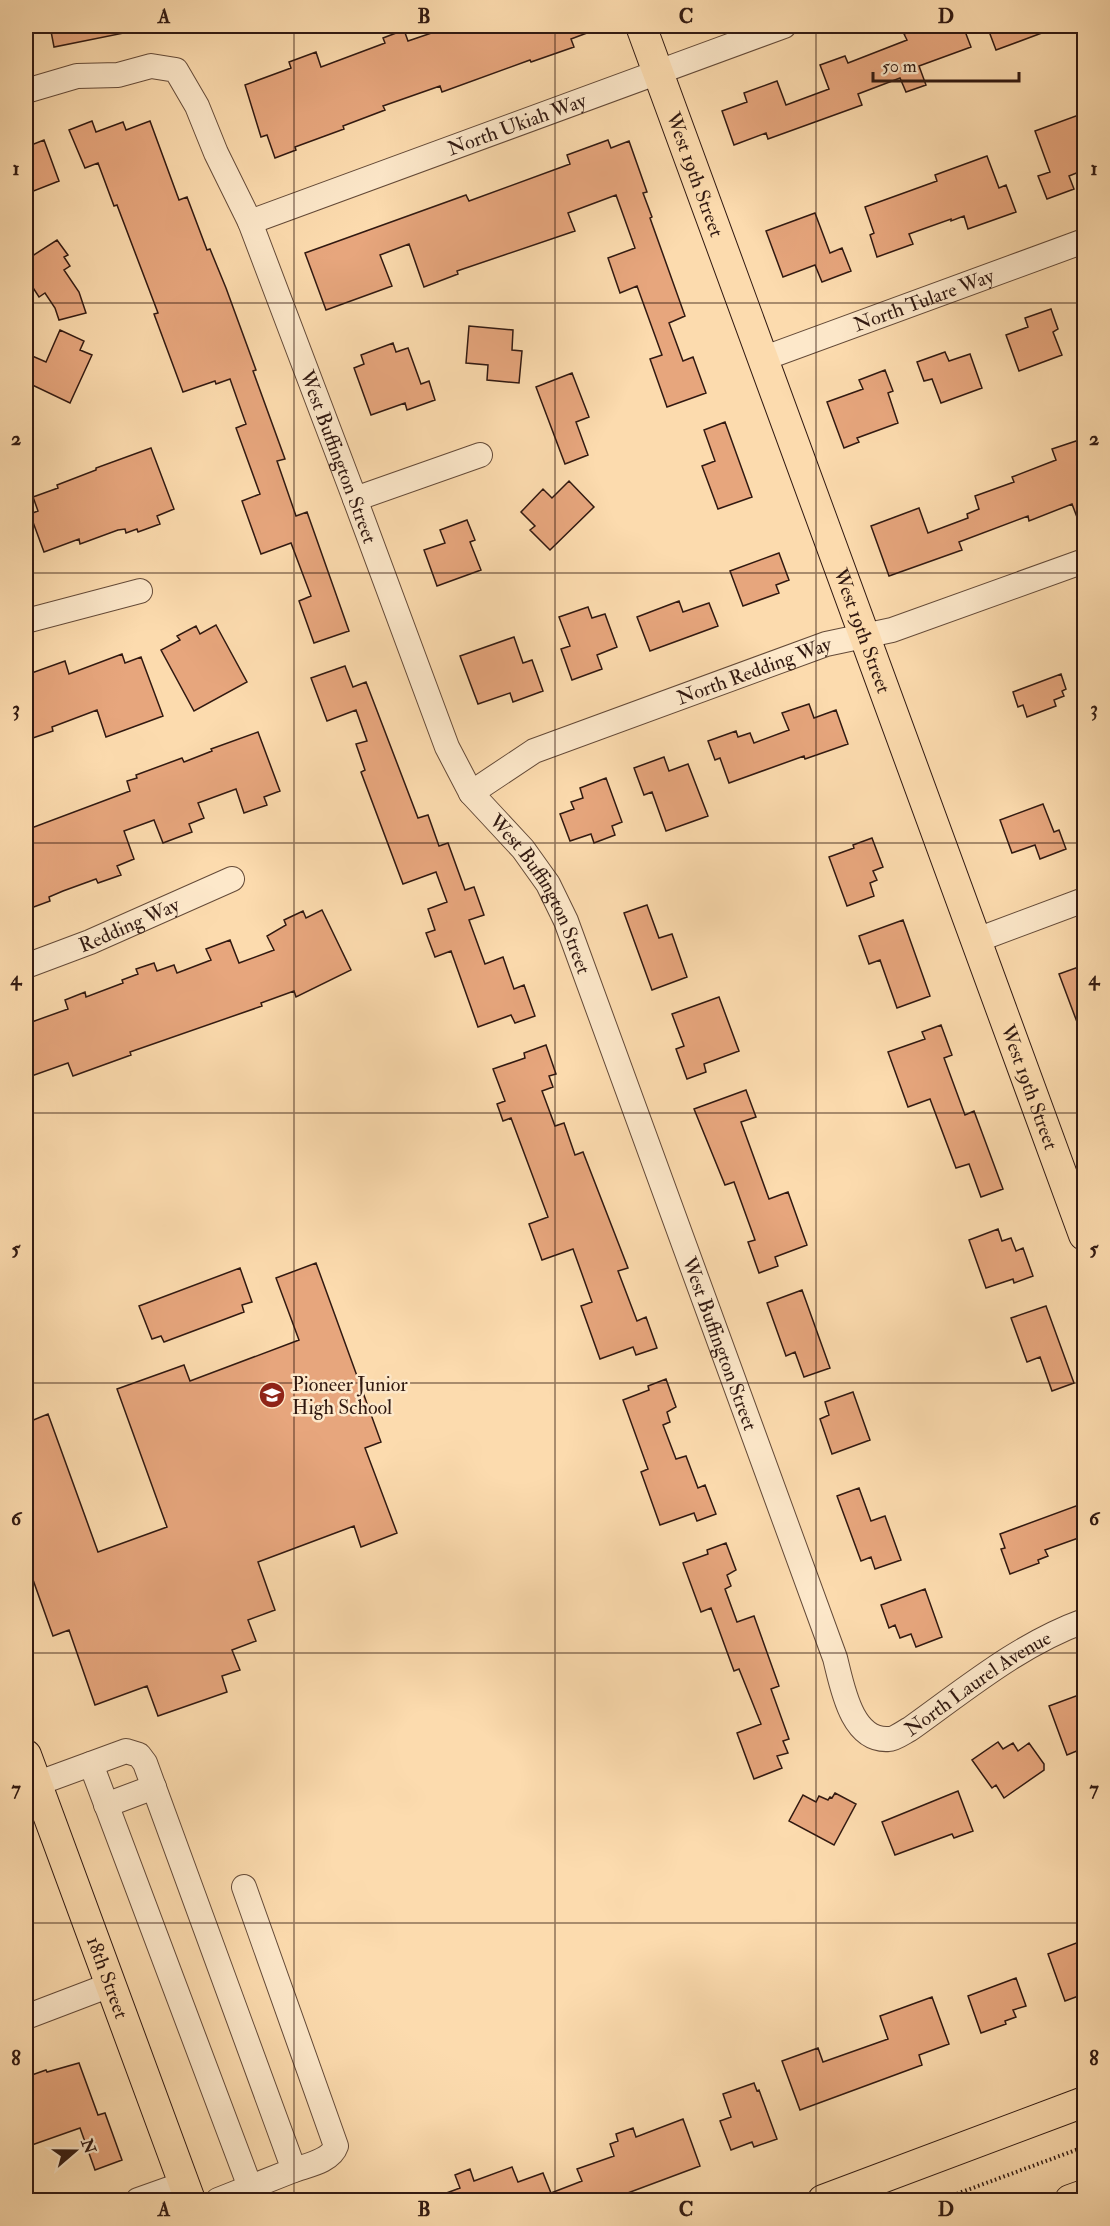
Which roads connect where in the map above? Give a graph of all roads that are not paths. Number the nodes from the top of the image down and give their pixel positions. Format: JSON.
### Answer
{"nodes":[{"id":1,"x":641,"y":26,"type":"edge"},
{"id":2,"x":784,"y":26,"type":"edge"},
{"id":3,"x":658,"y":71,"type":"junction"},
{"id":4,"x":26,"y":92,"type":"edge"},
{"id":5,"x":250,"y":222,"type":"junction"},
{"id":6,"x":1084,"y":241,"type":"edge"},
{"id":7,"x":762,"y":359,"type":"junction"},
{"id":8,"x":480,"y":454,"type":"dead end"},
{"id":9,"x":355,"y":499,"type":"junction"},
{"id":10,"x":1084,"y":561,"type":"edge"},
{"id":11,"x":140,"y":591,"type":"dead end"},
{"id":12,"x":26,"y":621,"type":"edge"},
{"id":13,"x":865,"y":636,"type":"junction"},
{"id":14,"x":471,"y":794,"type":"junction"},
{"id":15,"x":232,"y":879,"type":"dead end"},
{"id":16,"x":1084,"y":900,"type":"edge"},
{"id":17,"x":977,"y":940,"type":"junction"},
{"id":18,"x":26,"y":966,"type":"edge"},
{"id":19,"x":1084,"y":1232,"type":"edge"},
{"id":20,"x":1084,"y":1621,"type":"edge"},
{"id":21,"x":871,"y":1736,"type":"joint"},
{"id":22,"x":26,"y":1755,"type":"edge"},
{"id":23,"x":91,"y":1764,"type":"junction"},
{"id":24,"x":36,"y":1784,"type":"junction"},
{"id":25,"x":154,"y":1787,"type":"junction"},
{"id":26,"x":106,"y":1805,"type":"junction"},
{"id":27,"x":244,"y":1887,"type":"dead end"},
{"id":28,"x":110,"y":1985,"type":"junction"},
{"id":29,"x":26,"y":2017,"type":"edge"},
{"id":30,"x":1084,"y":2102,"type":"edge"},
{"id":31,"x":294,"y":2170,"type":"junction"},
{"id":32,"x":250,"y":2187,"type":"junction"},
{"id":33,"x":187,"y":2192,"type":"edge"},
{"id":34,"x":1084,"y":2195,"type":"edge"},
{"id":35,"x":138,"y":2200,"type":"edge"},
{"id":36,"x":218,"y":2200,"type":"edge"},
{"id":37,"x":823,"y":2200,"type":"edge"},
{"id":38,"x":1070,"y":2200,"type":"edge"}],
"edges":[{"from":1,"to":3,"type":"main road","name":"West 19th Street"},
{"from":2,"to":3,"type":"street","name":"North Ukiah Way"},
{"from":3,"to":5,"type":"street","name":"North Ukiah Way"},
{"from":3,"to":7,"type":"main road","name":"West 19th Street"},
{"from":4,"to":5,"type":"street","name":"West Buffington Street"},
{"from":5,"to":9,"type":"street","name":"West Buffington Street"},
{"from":6,"to":7,"type":"street","name":"North Tulare Way"},
{"from":7,"to":13,"type":"main road","name":"West 19th Street"},
{"from":8,"to":9,"type":"street"},
{"from":9,"to":14,"type":"street","name":"West Buffington Street"},
{"from":10,"to":13,"type":"street","name":"North Redding Way"},
{"from":11,"to":12,"type":"street"},
{"from":13,"to":14,"type":"street","name":"North Redding Way"},
{"from":13,"to":17,"type":"main road","name":"West 19th Street"},
{"from":14,"to":21,"type":"street","name":"West Buffington Street"},
{"from":15,"to":18,"type":"street","name":"Redding Way"},
{"from":16,"to":17,"type":"street"},
{"from":17,"to":19,"type":"main road","name":"West 19th Street"},
{"from":20,"to":21,"type":"street","name":"North Laurel Avenue"},
{"from":22,"to":24,"type":"main road","name":"18th Street"},
{"from":23,"to":24,"type":"street"},
{"from":23,"to":25,"type":"street"},
{"from":23,"to":26,"type":"street"},
{"from":24,"to":28,"type":"main road","name":"18th Street"},
{"from":25,"to":26,"type":"street"},
{"from":25,"to":31,"type":"street"},
{"from":26,"to":32,"type":"street"},
{"from":27,"to":31,"type":"street"},
{"from":28,"to":29,"type":"street"},
{"from":28,"to":33,"type":"main road","name":"18th Street"},
{"from":30,"to":37,"type":"main road"},
{"from":31,"to":32,"type":"street"},
{"from":32,"to":36,"type":"street"},
{"from":33,"to":35,"type":"street"},
{"from":34,"to":38,"type":"main road"}]}
